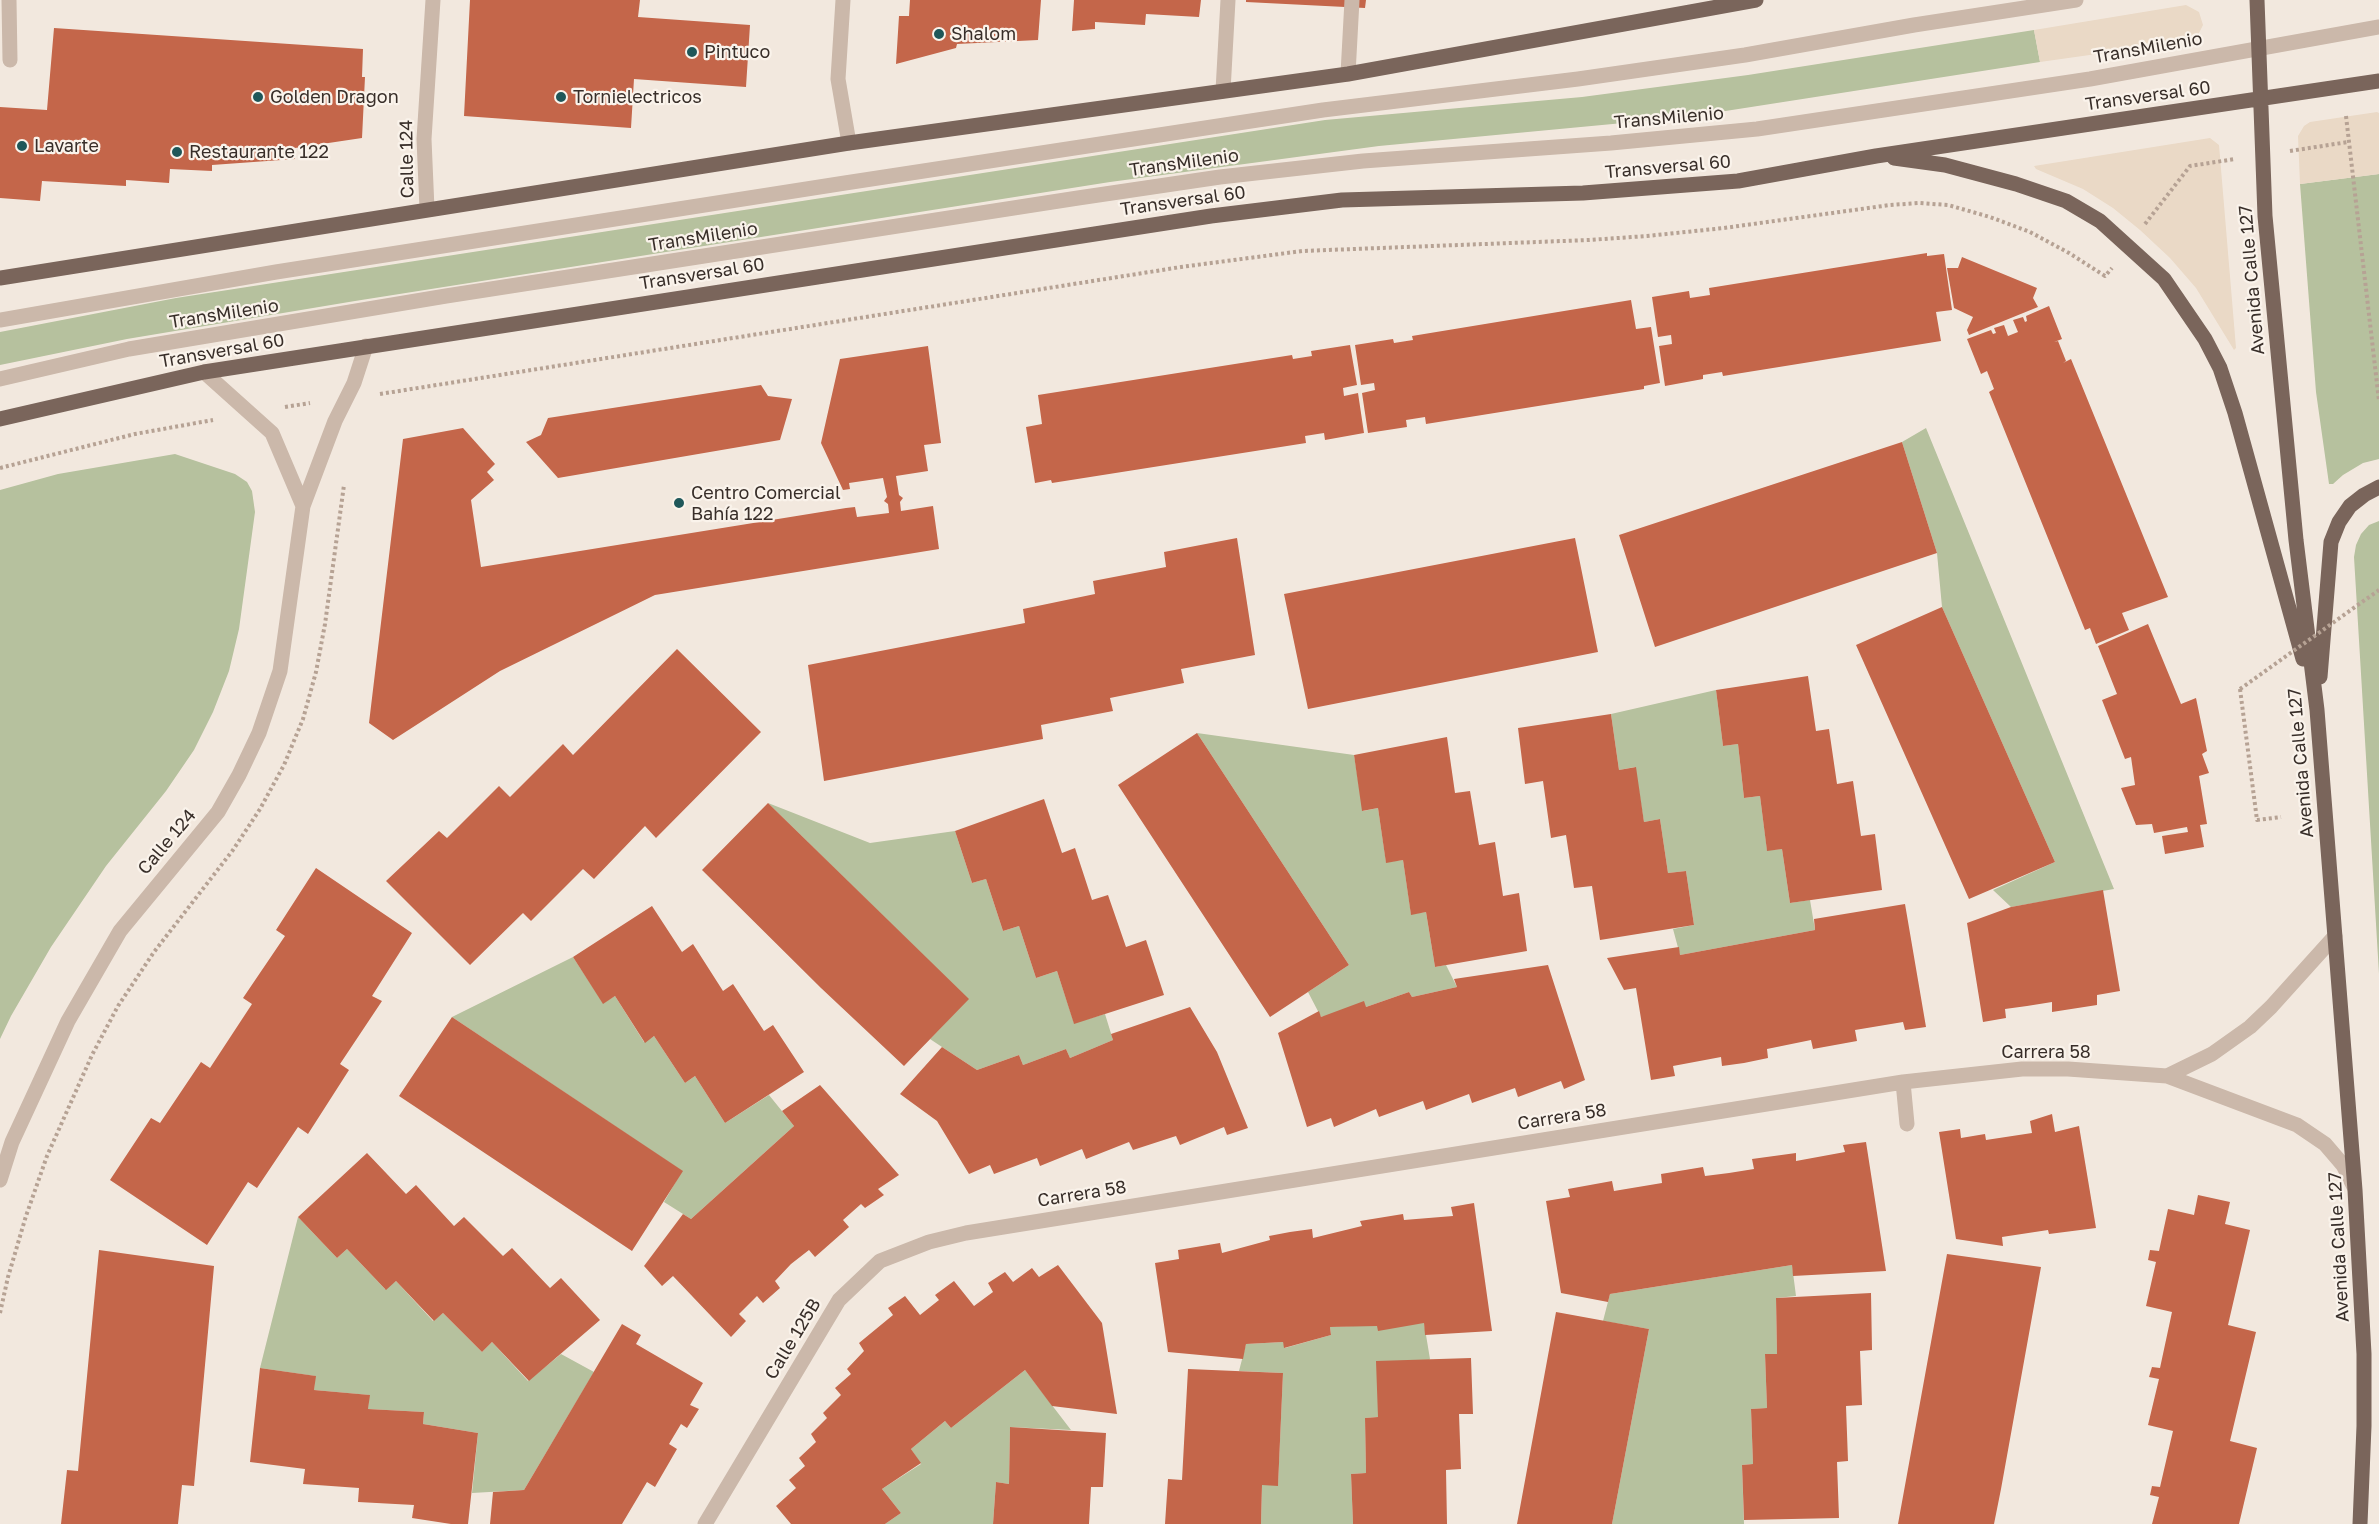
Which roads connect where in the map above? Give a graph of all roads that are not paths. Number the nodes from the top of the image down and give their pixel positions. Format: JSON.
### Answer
{"nodes":[{"id":1,"x":9,"y":0,"type":"edge"},
{"id":2,"x":433,"y":0,"type":"edge"},
{"id":3,"x":843,"y":0,"type":"edge"},
{"id":4,"x":1228,"y":0,"type":"edge"},
{"id":5,"x":1352,"y":0,"type":"edge"},
{"id":6,"x":2076,"y":0,"type":"edge"},
{"id":7,"x":2257,"y":0,"type":"edge"},
{"id":8,"x":1746,"y":1,"type":"edge"},
{"id":9,"x":2379,"y":27,"type":"edge"},
{"id":10,"x":2258,"y":48,"type":"junction"},
{"id":11,"x":10,"y":60,"type":"dead end"},
{"id":12,"x":1348,"y":74,"type":"junction"},
{"id":13,"x":2379,"y":81,"type":"edge"},
{"id":14,"x":1223,"y":91,"type":"junction"},
{"id":15,"x":2260,"y":100,"type":"junction"},
{"id":16,"x":849,"y":142,"type":"junction"},
{"id":17,"x":1876,"y":156,"type":"junction"},
{"id":18,"x":427,"y":209,"type":"junction"},
{"id":19,"x":0,"y":278,"type":"edge"},
{"id":20,"x":0,"y":320,"type":"edge"},
{"id":21,"x":366,"y":346,"type":"junction"},
{"id":22,"x":204,"y":372,"type":"junction"},
{"id":23,"x":0,"y":379,"type":"edge"},
{"id":24,"x":0,"y":419,"type":"edge"},
{"id":25,"x":2379,"y":487,"type":"edge"},
{"id":26,"x":303,"y":506,"type":"junction"},
{"id":27,"x":2317,"y":710,"type":"junction"},
{"id":28,"x":2335,"y":936,"type":"junction"},
{"id":29,"x":2167,"y":1076,"type":"junction"},
{"id":30,"x":1903,"y":1082,"type":"junction"},
{"id":31,"x":1908,"y":1124,"type":"dead end"},
{"id":32,"x":0,"y":1180,"type":"edge"},
{"id":33,"x":2355,"y":1190,"type":"junction"},
{"id":34,"x":966,"y":1233,"type":"joint"},
{"id":35,"x":705,"y":1524,"type":"edge"},
{"id":36,"x":2360,"y":1524,"type":"edge"}],
"edges":[{"from":1,"to":11,"type":"street"},
{"from":2,"to":18,"type":"street","name":"Calle 124"},
{"from":3,"to":16,"type":"street"},
{"from":4,"to":14,"type":"street"},
{"from":5,"to":12,"type":"street"},
{"from":6,"to":20,"type":"street","name":"TransMilenio"},
{"from":7,"to":10,"type":"main road","name":"Avenida Calle 127"},
{"from":8,"to":12,"type":"main road"},
{"from":9,"to":10,"type":"street","name":"TransMilenio"},
{"from":10,"to":15,"type":"main road","name":"Avenida Calle 127"},
{"from":10,"to":23,"type":"street","name":"TransMilenio"},
{"from":12,"to":14,"type":"main road"},
{"from":13,"to":15,"type":"main road","name":"Transversal 60"},
{"from":14,"to":16,"type":"main road"},
{"from":15,"to":17,"type":"main road","name":"Transversal 60"},
{"from":15,"to":27,"type":"main road","name":"Avenida Calle 127"},
{"from":16,"to":18,"type":"main road"},
{"from":17,"to":21,"type":"main road","name":"Transversal 60"},
{"from":17,"to":27,"type":"main road"},
{"from":18,"to":19,"type":"main road"},
{"from":21,"to":22,"type":"main road","name":"Transversal 60"},
{"from":21,"to":26,"type":"street","name":"Calle 124"},
{"from":22,"to":24,"type":"main road","name":"Transversal 60"},
{"from":22,"to":26,"type":"street"},
{"from":25,"to":27,"type":"main road"},
{"from":26,"to":32,"type":"street","name":"Calle 124"},
{"from":27,"to":28,"type":"main road","name":"Avenida Calle 127"},
{"from":28,"to":29,"type":"street","name":"Carrera 58"},
{"from":28,"to":33,"type":"main road","name":"Avenida Calle 127"},
{"from":29,"to":30,"type":"street","name":"Carrera 58"},
{"from":29,"to":33,"type":"street","name":"Carrera 58"},
{"from":30,"to":31,"type":"street"},
{"from":30,"to":34,"type":"street","name":"Carrera 58"},
{"from":33,"to":36,"type":"main road","name":"Avenida Calle 127"},
{"from":34,"to":35,"type":"street","name":"Calle 125B"}]}
